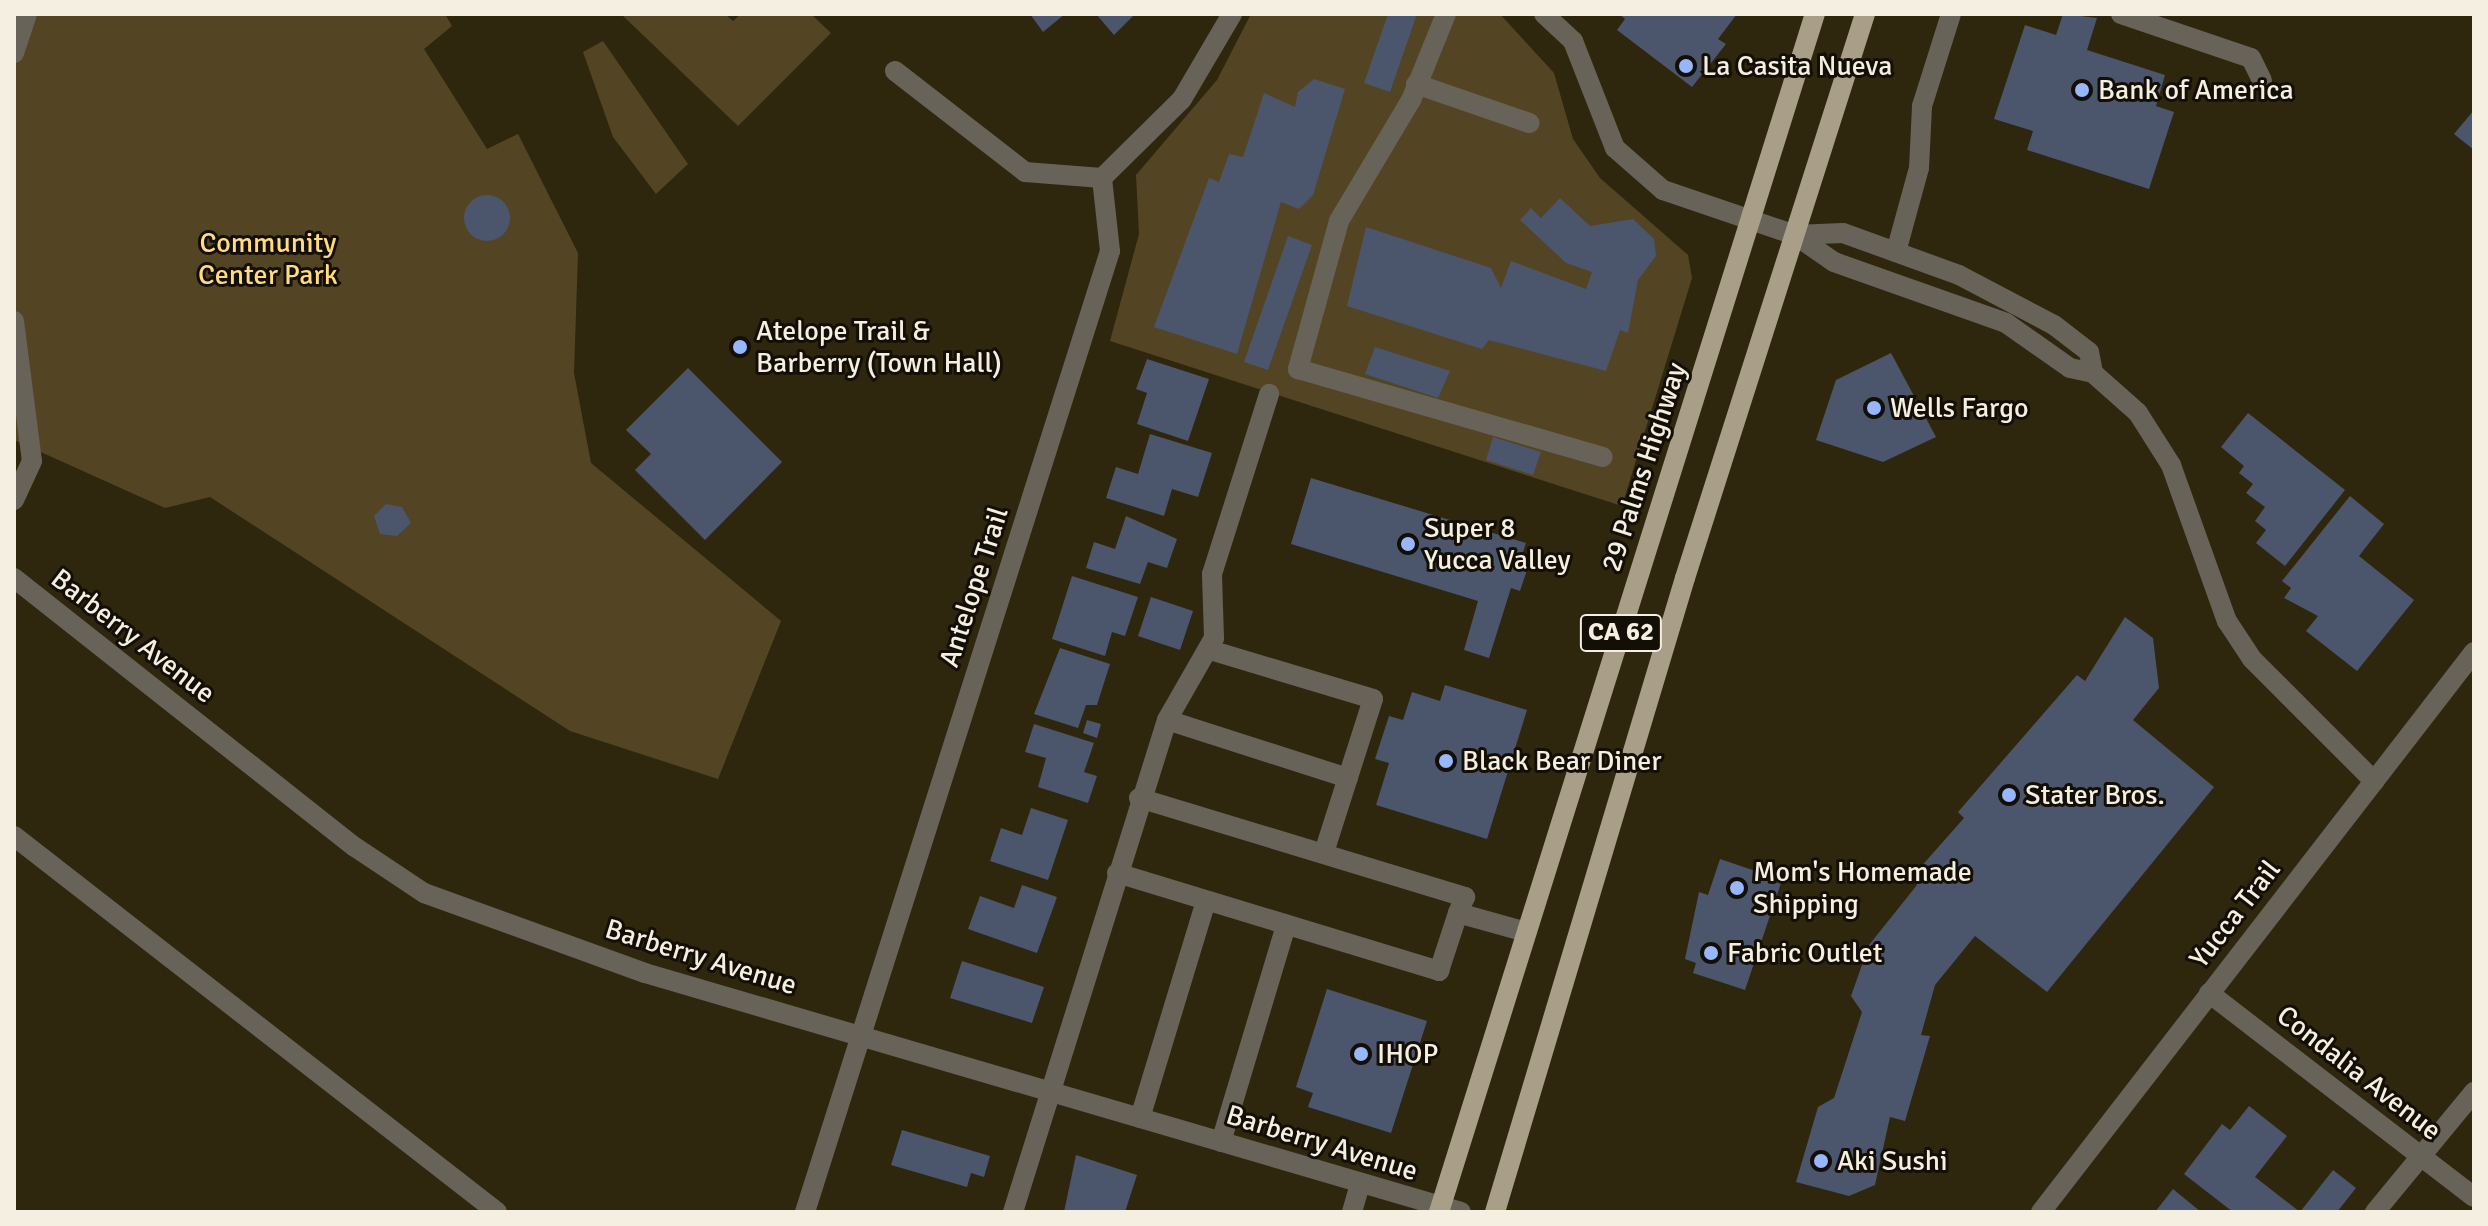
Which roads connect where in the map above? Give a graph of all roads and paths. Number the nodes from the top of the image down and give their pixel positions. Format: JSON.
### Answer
{"nodes":[{"id":1,"x":27,"y":14,"type":"edge"},
{"id":2,"x":1232,"y":14,"type":"edge"},
{"id":3,"x":1446,"y":14,"type":"edge"},
{"id":4,"x":1544,"y":14,"type":"edge"},
{"id":5,"x":1815,"y":14,"type":"edge"},
{"id":6,"x":1865,"y":14,"type":"edge"},
{"id":7,"x":1951,"y":14,"type":"edge"},
{"id":8,"x":2121,"y":14,"type":"edge"},
{"id":9,"x":14,"y":53,"type":"edge"},
{"id":10,"x":895,"y":71,"type":"dead end"},
{"id":11,"x":2262,"y":81,"type":"dead end"},
{"id":12,"x":1416,"y":84,"type":"junction"},
{"id":13,"x":1529,"y":123,"type":"dead end"},
{"id":14,"x":1102,"y":178,"type":"junction"},
{"id":15,"x":1751,"y":222,"type":"junction"},
{"id":16,"x":1795,"y":235,"type":"junction"},
{"id":17,"x":1896,"y":252,"type":"junction"},
{"id":18,"x":14,"y":321,"type":"edge"},
{"id":19,"x":2093,"y":373,"type":"junction"},
{"id":20,"x":1269,"y":394,"type":"dead end"},
{"id":21,"x":1603,"y":457,"type":"dead end"},
{"id":22,"x":14,"y":500,"type":"edge"},
{"id":23,"x":14,"y":578,"type":"edge"},
{"id":24,"x":1210,"y":650,"type":"junction"},
{"id":25,"x":2474,"y":652,"type":"edge"},
{"id":26,"x":1167,"y":720,"type":"junction"},
{"id":27,"x":1348,"y":778,"type":"junction"},
{"id":28,"x":2374,"y":781,"type":"junction"},
{"id":29,"x":1139,"y":798,"type":"junction"},
{"id":30,"x":14,"y":836,"type":"edge"},
{"id":31,"x":1324,"y":853,"type":"junction"},
{"id":32,"x":1117,"y":873,"type":"junction"},
{"id":33,"x":1206,"y":901,"type":"junction"},
{"id":34,"x":1458,"y":913,"type":"junction"},
{"id":35,"x":1286,"y":925,"type":"junction"},
{"id":36,"x":1526,"y":932,"type":"junction"},
{"id":37,"x":2209,"y":993,"type":"junction"},
{"id":38,"x":860,"y":1035,"type":"junction"},
{"id":39,"x":1052,"y":1092,"type":"junction"},
{"id":40,"x":2474,"y":1092,"type":"edge"},
{"id":41,"x":1140,"y":1118,"type":"junction"},
{"id":42,"x":1221,"y":1142,"type":"junction"},
{"id":43,"x":2422,"y":1157,"type":"junction"},
{"id":44,"x":1360,"y":1184,"type":"junction"},
{"id":45,"x":2474,"y":1197,"type":"edge"},
{"id":46,"x":1447,"y":1211,"type":"edge"},
{"id":47,"x":497,"y":1212,"type":"edge"},
{"id":48,"x":805,"y":1212,"type":"edge"},
{"id":49,"x":1013,"y":1212,"type":"edge"},
{"id":50,"x":1352,"y":1212,"type":"edge"},
{"id":51,"x":1495,"y":1212,"type":"edge"},
{"id":52,"x":2041,"y":1212,"type":"edge"},
{"id":53,"x":2375,"y":1212,"type":"edge"}],
"edges":[{"from":1,"to":9,"type":"street"},
{"from":2,"to":14,"type":"street"},
{"from":3,"to":12,"type":"street"},
{"from":4,"to":15,"type":"street"},
{"from":5,"to":15,"type":"main road","name":"29 Palms Highway","number":"CA 62"},
{"from":6,"to":16,"type":"main road","number":"CA 62"},
{"from":7,"to":17,"type":"street"},
{"from":8,"to":11,"type":"street"},
{"from":10,"to":14,"type":"street"},
{"from":12,"to":13,"type":"street"},
{"from":12,"to":21,"type":"street"},
{"from":14,"to":38,"type":"street","name":"Antelope Trail"},
{"from":15,"to":16,"type":"street"},
{"from":15,"to":36,"type":"main road","name":"29 Palms Highway","number":"CA 62"},
{"from":16,"to":17,"type":"street"},
{"from":16,"to":19,"type":"street"},
{"from":16,"to":51,"type":"main road","number":"CA 62"},
{"from":17,"to":19,"type":"street"},
{"from":18,"to":22,"type":"street"},
{"from":19,"to":28,"type":"street"},
{"from":20,"to":24,"type":"street"},
{"from":23,"to":38,"type":"street","name":"Barberry Avenue"},
{"from":24,"to":26,"type":"street"},
{"from":24,"to":27,"type":"street"},
{"from":25,"to":28,"type":"street","name":"Yucca Trail"},
{"from":26,"to":27,"type":"street"},
{"from":26,"to":29,"type":"street"},
{"from":27,"to":31,"type":"street"},
{"from":28,"to":37,"type":"street","name":"Yucca Trail"},
{"from":29,"to":31,"type":"street"},
{"from":29,"to":32,"type":"street"},
{"from":30,"to":47,"type":"street"},
{"from":31,"to":34,"type":"street"},
{"from":32,"to":33,"type":"street"},
{"from":32,"to":39,"type":"street"},
{"from":33,"to":35,"type":"street"},
{"from":33,"to":41,"type":"street"},
{"from":34,"to":35,"type":"street"},
{"from":34,"to":36,"type":"street"},
{"from":35,"to":42,"type":"street"},
{"from":36,"to":46,"type":"main road","name":"29 Palms Highway","number":"CA 62"},
{"from":37,"to":43,"type":"street","name":"Condalia Avenue"},
{"from":37,"to":52,"type":"street","name":"Yucca Trail"},
{"from":38,"to":39,"type":"street","name":"Barberry Avenue"},
{"from":38,"to":48,"type":"street","name":"Antelope Trail"},
{"from":39,"to":41,"type":"street","name":"Barberry Avenue"},
{"from":39,"to":49,"type":"street"},
{"from":40,"to":43,"type":"street"},
{"from":41,"to":42,"type":"street","name":"Barberry Avenue"},
{"from":42,"to":44,"type":"street","name":"Barberry Avenue"},
{"from":43,"to":45,"type":"street","name":"Condalia Avenue"},
{"from":43,"to":53,"type":"street"},
{"from":44,"to":46,"type":"street","name":"Barberry Avenue"},
{"from":44,"to":50,"type":"street"}]}
